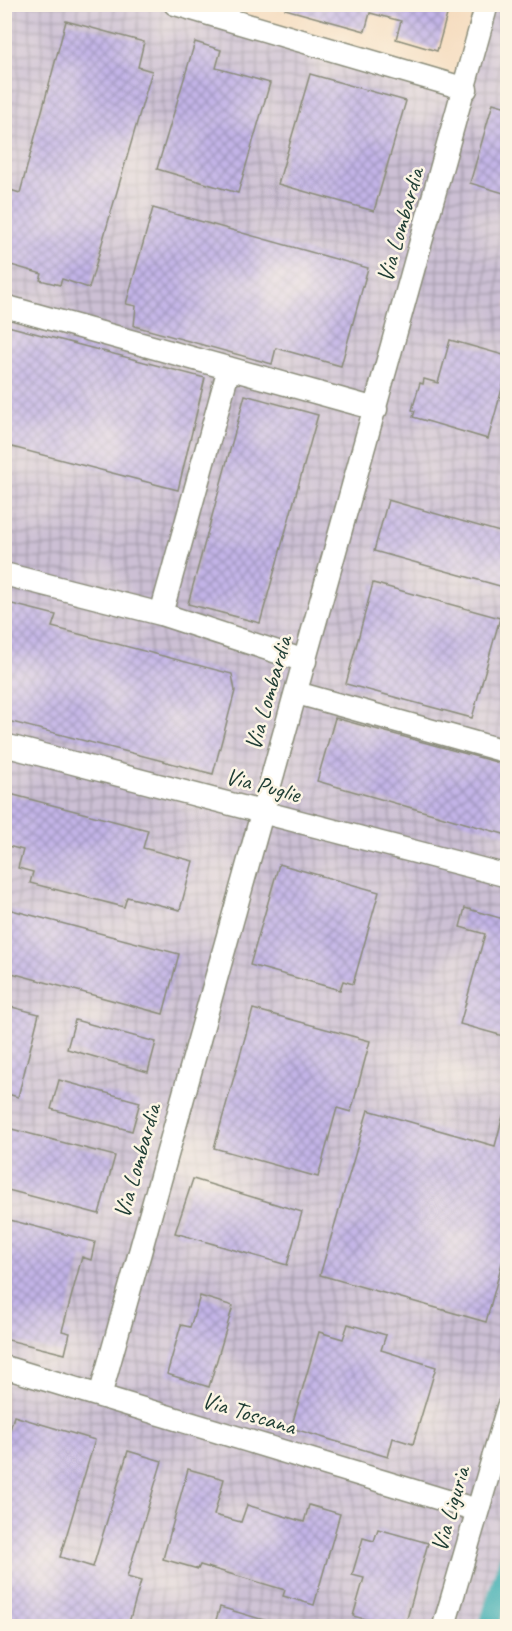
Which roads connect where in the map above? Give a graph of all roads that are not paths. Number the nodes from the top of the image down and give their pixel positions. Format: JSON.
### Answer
{"nodes":[{"id":1,"x":175,"y":4,"type":"edge"},
{"id":2,"x":487,"y":4,"type":"edge"},
{"id":3,"x":466,"y":89,"type":"junction"},
{"id":4,"x":4,"y":306,"type":"edge"},
{"id":5,"x":229,"y":368,"type":"junction"},
{"id":6,"x":376,"y":409,"type":"junction"},
{"id":7,"x":4,"y":574,"type":"edge"},
{"id":8,"x":161,"y":614,"type":"junction"},
{"id":9,"x":305,"y":661,"type":"junction"},
{"id":10,"x":297,"y":693,"type":"junction"},
{"id":11,"x":4,"y":745,"type":"edge"},
{"id":12,"x":507,"y":752,"type":"edge"},
{"id":13,"x":263,"y":813,"type":"junction"},
{"id":14,"x":507,"y":876,"type":"edge"},
{"id":15,"x":4,"y":1367,"type":"edge"},
{"id":16,"x":100,"y":1396,"type":"junction"},
{"id":17,"x":507,"y":1407,"type":"edge"},
{"id":18,"x":477,"y":1510,"type":"junction"},
{"id":19,"x":444,"y":1626,"type":"edge"}],
"edges":[{"from":1,"to":3,"type":"street"},
{"from":2,"to":3,"type":"street","name":"Via Lombardia"},
{"from":3,"to":6,"type":"street","name":"Via Lombardia"},
{"from":4,"to":5,"type":"street"},
{"from":5,"to":6,"type":"street"},
{"from":5,"to":8,"type":"street"},
{"from":6,"to":9,"type":"street","name":"Via Lombardia"},
{"from":7,"to":8,"type":"street"},
{"from":8,"to":9,"type":"street"},
{"from":9,"to":10,"type":"street","name":"Via Lombardia"},
{"from":10,"to":12,"type":"street"},
{"from":10,"to":13,"type":"street","name":"Via Lombardia"},
{"from":11,"to":13,"type":"street","name":"Via Puglie"},
{"from":13,"to":14,"type":"street","name":"Via Puglie"},
{"from":13,"to":16,"type":"street","name":"Via Lombardia"},
{"from":15,"to":16,"type":"street","name":"Via Toscana"},
{"from":16,"to":18,"type":"street","name":"Via Toscana"},
{"from":17,"to":18,"type":"street","name":"Via Liguria"},
{"from":18,"to":19,"type":"street","name":"Via Liguria"}]}
